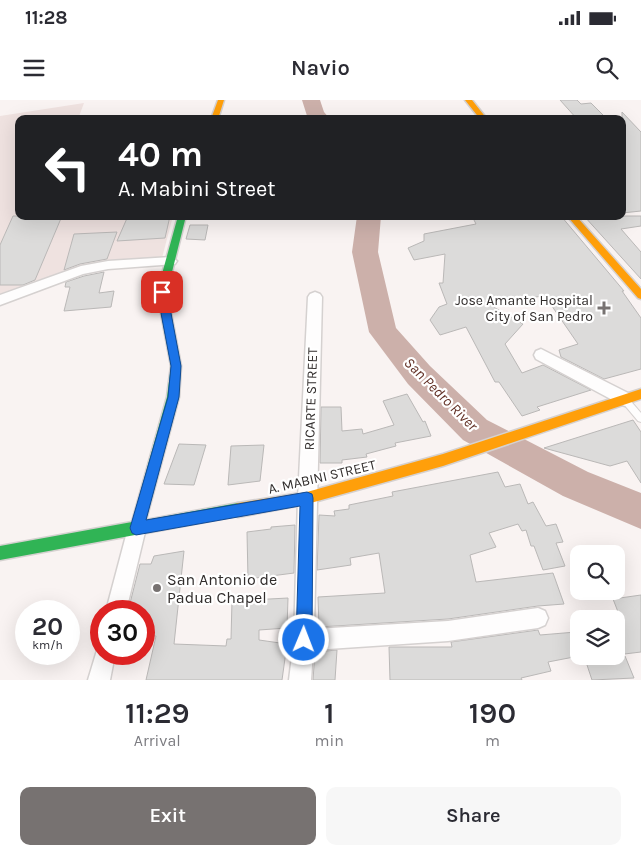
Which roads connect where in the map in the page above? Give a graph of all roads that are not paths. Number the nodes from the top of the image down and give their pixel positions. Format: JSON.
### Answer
{"nodes":[{"id":1,"x":221,"y":100,"type":"edge"},
{"id":2,"x":468,"y":100,"type":"edge"},
{"id":3,"x":215,"y":115,"type":"edge"},
{"id":4,"x":481,"y":115,"type":"edge"},
{"id":5,"x":181,"y":220,"type":"edge"},
{"id":6,"x":575,"y":220,"type":"edge"},
{"id":7,"x":171,"y":261,"type":"junction"},
{"id":8,"x":641,"y":295,"type":"edge"},
{"id":9,"x":315,"y":297,"type":"dead end"},
{"id":10,"x":0,"y":300,"type":"edge"},
{"id":11,"x":541,"y":355,"type":"dead end"},
{"id":12,"x":641,"y":394,"type":"edge"},
{"id":13,"x":625,"y":399,"type":"junction"},
{"id":14,"x":641,"y":419,"type":"edge"},
{"id":15,"x":307,"y":498,"type":"junction"},
{"id":16,"x":136,"y":528,"type":"junction"},
{"id":17,"x":0,"y":553,"type":"edge"},
{"id":18,"x":119,"y":600,"type":"edge"},
{"id":19,"x":538,"y":618,"type":"dead end"},
{"id":20,"x":304,"y":640,"type":"junction"},
{"id":21,"x":102,"y":665,"type":"edge"},
{"id":22,"x":99,"y":680,"type":"edge"},
{"id":23,"x":300,"y":680,"type":"edge"}],
"edges":[{"from":1,"to":3,"type":"street"},
{"from":2,"to":4,"type":"street"},
{"from":5,"to":7,"type":"street"},
{"from":6,"to":8,"type":"street"},
{"from":7,"to":10,"type":"street"},
{"from":7,"to":16,"type":"street"},
{"from":9,"to":15,"type":"street","name":"RICARTE STREET"},
{"from":11,"to":13,"type":"street"},
{"from":12,"to":13,"type":"street","name":"A. MABINI STREET"},
{"from":13,"to":14,"type":"lane"},
{"from":13,"to":15,"type":"street","name":"A. MABINI STREET"},
{"from":15,"to":16,"type":"street","name":"A. MABINI STREET"},
{"from":15,"to":20,"type":"street","name":"RICARTE STREET"},
{"from":16,"to":17,"type":"street","name":"A. MABINI STREET"},
{"from":16,"to":18,"type":"street"},
{"from":19,"to":20,"type":"street"},
{"from":20,"to":23,"type":"street","name":"RICARTE STREET"},
{"from":21,"to":22,"type":"street"}]}
